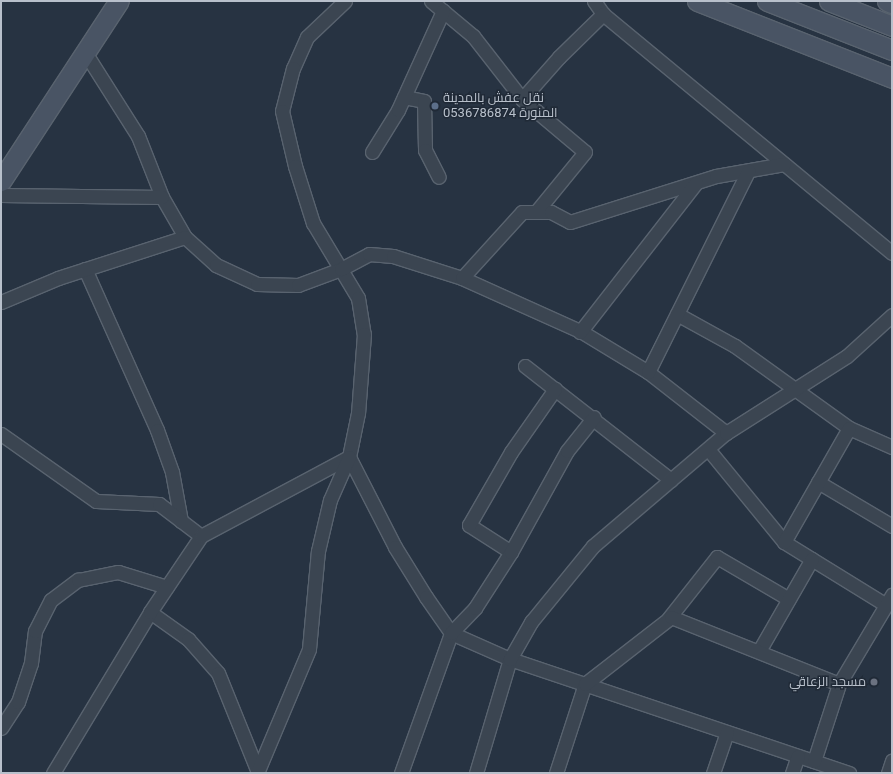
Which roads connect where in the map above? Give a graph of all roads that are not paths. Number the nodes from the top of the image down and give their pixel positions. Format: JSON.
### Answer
{"nodes":[{"id":1,"x":120,"y":1,"type":"edge"},
{"id":2,"x":345,"y":1,"type":"edge"},
{"id":3,"x":431,"y":1,"type":"edge"},
{"id":4,"x":594,"y":1,"type":"edge"},
{"id":5,"x":697,"y":1,"type":"edge"},
{"id":6,"x":767,"y":1,"type":"edge"},
{"id":7,"x":829,"y":1,"type":"edge"},
{"id":8,"x":887,"y":1,"type":"edge"},
{"id":9,"x":892,"y":3,"type":"edge"},
{"id":10,"x":443,"y":11,"type":"junction"},
{"id":11,"x":603,"y":14,"type":"junction"},
{"id":12,"x":892,"y":26,"type":"edge"},
{"id":13,"x":892,"y":50,"type":"edge"},
{"id":14,"x":86,"y":54,"type":"junction"},
{"id":15,"x":892,"y":78,"type":"edge"},
{"id":16,"x":404,"y":97,"type":"junction"},
{"id":17,"x":522,"y":99,"type":"junction"},
{"id":18,"x":372,"y":152,"type":"dead end"},
{"id":19,"x":784,"y":164,"type":"junction"},
{"id":20,"x":748,"y":171,"type":"junction"},
{"id":21,"x":439,"y":177,"type":"dead end"},
{"id":22,"x":1,"y":181,"type":"edge"},
{"id":23,"x":696,"y":183,"type":"junction"},
{"id":24,"x":1,"y":195,"type":"edge"},
{"id":25,"x":162,"y":197,"type":"junction"},
{"id":26,"x":536,"y":212,"type":"junction"},
{"id":27,"x":185,"y":237,"type":"junction"},
{"id":28,"x":892,"y":253,"type":"edge"},
{"id":29,"x":85,"y":269,"type":"junction"},
{"id":30,"x":341,"y":269,"type":"junction"},
{"id":31,"x":462,"y":278,"type":"junction"},
{"id":32,"x":1,"y":302,"type":"edge"},
{"id":33,"x":677,"y":314,"type":"junction"},
{"id":34,"x":892,"y":315,"type":"edge"},
{"id":35,"x":580,"y":332,"type":"junction"},
{"id":36,"x":525,"y":366,"type":"dead end"},
{"id":37,"x":648,"y":372,"type":"junction"},
{"id":38,"x":555,"y":389,"type":"junction"},
{"id":39,"x":792,"y":389,"type":"junction"},
{"id":40,"x":594,"y":418,"type":"junction"},
{"id":41,"x":849,"y":428,"type":"junction"},
{"id":42,"x":726,"y":433,"type":"junction"},
{"id":43,"x":1,"y":434,"type":"edge"},
{"id":44,"x":892,"y":447,"type":"edge"},
{"id":45,"x":708,"y":449,"type":"junction"},
{"id":46,"x":349,"y":457,"type":"junction"},
{"id":47,"x":671,"y":480,"type":"junction"},
{"id":48,"x":818,"y":482,"type":"junction"},
{"id":49,"x":181,"y":521,"type":"junction"},
{"id":50,"x":892,"y":526,"type":"edge"},
{"id":51,"x":201,"y":536,"type":"junction"},
{"id":52,"x":784,"y":542,"type":"junction"},
{"id":53,"x":511,"y":552,"type":"junction"},
{"id":54,"x":812,"y":559,"type":"junction"},
{"id":55,"x":167,"y":587,"type":"junction"},
{"id":56,"x":789,"y":599,"type":"junction"},
{"id":57,"x":889,"y":600,"type":"edge"},
{"id":58,"x":150,"y":612,"type":"junction"},
{"id":59,"x":668,"y":619,"type":"junction"},
{"id":60,"x":451,"y":633,"type":"junction"},
{"id":61,"x":759,"y":651,"type":"junction"},
{"id":62,"x":510,"y":659,"type":"junction"},
{"id":63,"x":585,"y":684,"type":"junction"},
{"id":64,"x":839,"y":684,"type":"junction"},
{"id":65,"x":1,"y":728,"type":"edge"},
{"id":66,"x":727,"y":732,"type":"junction"},
{"id":67,"x":798,"y":756,"type":"junction"},
{"id":68,"x":814,"y":761,"type":"junction"},
{"id":69,"x":892,"y":761,"type":"edge"},
{"id":70,"x":257,"y":772,"type":"edge"},
{"id":71,"x":53,"y":773,"type":"edge"},
{"id":72,"x":401,"y":773,"type":"edge"},
{"id":73,"x":476,"y":773,"type":"edge"},
{"id":74,"x":556,"y":773,"type":"edge"},
{"id":75,"x":714,"y":773,"type":"edge"},
{"id":76,"x":792,"y":773,"type":"edge"},
{"id":77,"x":849,"y":773,"type":"edge"},
{"id":78,"x":888,"y":773,"type":"edge"}],
"edges":[{"from":1,"to":14,"type":"main road"},
{"from":2,"to":30,"type":"street"},
{"from":3,"to":10,"type":"street"},
{"from":4,"to":11,"type":"street"},
{"from":5,"to":15,"type":"main road"},
{"from":6,"to":13,"type":"main road"},
{"from":7,"to":12,"type":"main road"},
{"from":8,"to":9,"type":"main road"},
{"from":10,"to":16,"type":"street"},
{"from":10,"to":17,"type":"street"},
{"from":11,"to":17,"type":"street"},
{"from":11,"to":19,"type":"street"},
{"from":14,"to":22,"type":"main road"},
{"from":14,"to":25,"type":"street"},
{"from":16,"to":18,"type":"street"},
{"from":16,"to":21,"type":"street"},
{"from":17,"to":26,"type":"street"},
{"from":19,"to":20,"type":"street"},
{"from":19,"to":28,"type":"street"},
{"from":20,"to":23,"type":"street"},
{"from":20,"to":33,"type":"street"},
{"from":23,"to":26,"type":"street"},
{"from":23,"to":35,"type":"street"},
{"from":24,"to":25,"type":"street"},
{"from":25,"to":27,"type":"street"},
{"from":26,"to":31,"type":"street"},
{"from":27,"to":29,"type":"street"},
{"from":27,"to":30,"type":"street"},
{"from":29,"to":32,"type":"street"},
{"from":29,"to":49,"type":"street"},
{"from":30,"to":31,"type":"street"},
{"from":30,"to":46,"type":"street"},
{"from":31,"to":35,"type":"street"},
{"from":33,"to":37,"type":"street"},
{"from":33,"to":39,"type":"street"},
{"from":34,"to":39,"type":"street"},
{"from":35,"to":37,"type":"street"},
{"from":36,"to":38,"type":"street"},
{"from":37,"to":42,"type":"street"},
{"from":38,"to":40,"type":"street"},
{"from":38,"to":53,"type":"street"},
{"from":39,"to":41,"type":"street"},
{"from":39,"to":42,"type":"street"},
{"from":40,"to":47,"type":"street"},
{"from":40,"to":53,"type":"street"},
{"from":41,"to":44,"type":"street"},
{"from":41,"to":48,"type":"street"},
{"from":42,"to":45,"type":"street"},
{"from":43,"to":49,"type":"street"},
{"from":45,"to":47,"type":"street"},
{"from":45,"to":52,"type":"street"},
{"from":46,"to":51,"type":"street"},
{"from":46,"to":60,"type":"street"},
{"from":46,"to":70,"type":"street"},
{"from":47,"to":62,"type":"street"},
{"from":48,"to":50,"type":"street"},
{"from":48,"to":52,"type":"street"},
{"from":49,"to":51,"type":"street"},
{"from":51,"to":55,"type":"street"},
{"from":52,"to":54,"type":"street"},
{"from":53,"to":60,"type":"street"},
{"from":54,"to":56,"type":"street"},
{"from":54,"to":57,"type":"street"},
{"from":55,"to":58,"type":"street"},
{"from":55,"to":65,"type":"street"},
{"from":56,"to":59,"type":"street"},
{"from":56,"to":61,"type":"street"},
{"from":57,"to":64,"type":"street"},
{"from":58,"to":70,"type":"street"},
{"from":58,"to":71,"type":"street"},
{"from":59,"to":61,"type":"street"},
{"from":59,"to":63,"type":"street"},
{"from":60,"to":62,"type":"street"},
{"from":60,"to":72,"type":"street"},
{"from":61,"to":64,"type":"street"},
{"from":62,"to":63,"type":"street"},
{"from":62,"to":73,"type":"street"},
{"from":63,"to":66,"type":"street"},
{"from":63,"to":74,"type":"street"},
{"from":64,"to":68,"type":"street"},
{"from":66,"to":67,"type":"street"},
{"from":66,"to":75,"type":"street"},
{"from":67,"to":68,"type":"street"},
{"from":67,"to":76,"type":"street"},
{"from":68,"to":77,"type":"street"},
{"from":69,"to":78,"type":"street"}]}
